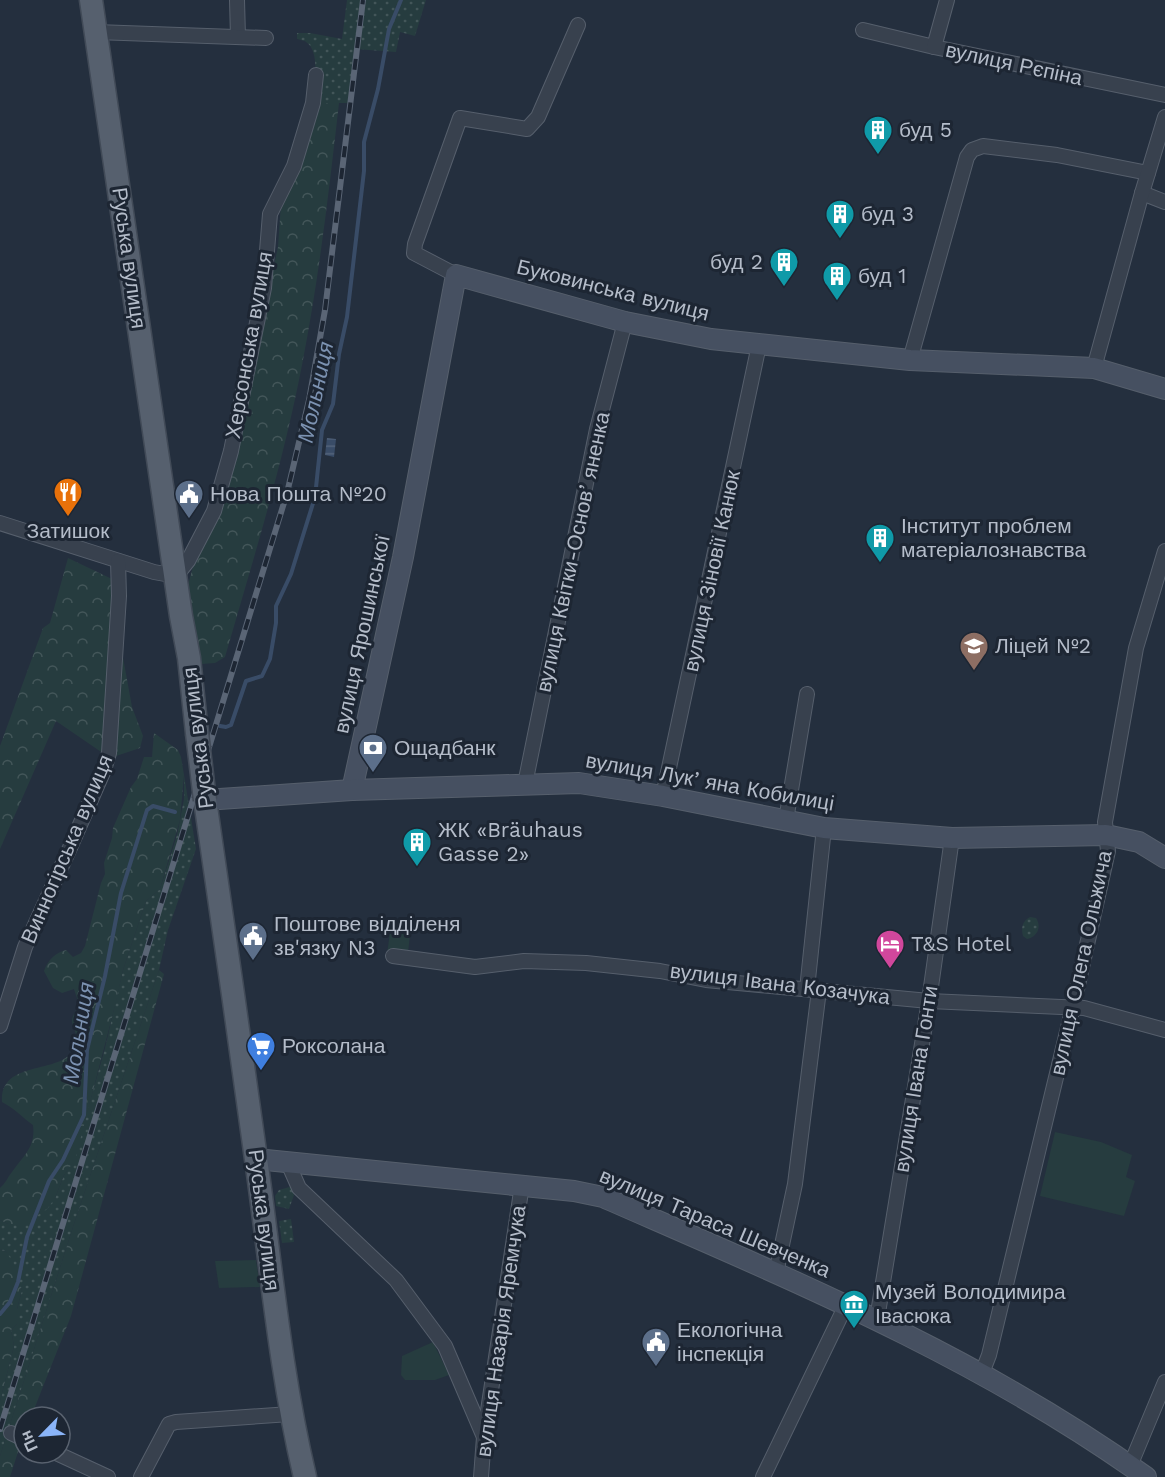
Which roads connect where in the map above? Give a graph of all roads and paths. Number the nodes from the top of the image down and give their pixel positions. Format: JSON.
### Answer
{"nodes":[{"id":1,"x":91,"y":0,"type":"edge"},
{"id":2,"x":237,"y":0,"type":"edge"},
{"id":3,"x":947,"y":0,"type":"edge"},
{"id":4,"x":578,"y":25,"type":"dead end"},
{"id":5,"x":863,"y":30,"type":"dead end"},
{"id":6,"x":96,"y":32,"type":"junction"},
{"id":7,"x":238,"y":37,"type":"junction"},
{"id":8,"x":266,"y":38,"type":"dead end"},
{"id":9,"x":934,"y":47,"type":"junction"},
{"id":10,"x":316,"y":75,"type":"dead end"},
{"id":11,"x":1165,"y":95,"type":"edge"},
{"id":12,"x":1165,"y":117,"type":"edge"},
{"id":13,"x":1148,"y":172,"type":"junction"},
{"id":14,"x":1142,"y":193,"type":"junction"},
{"id":15,"x":1165,"y":202,"type":"edge"},
{"id":16,"x":456,"y":275,"type":"junction"},
{"id":17,"x":626,"y":322,"type":"junction"},
{"id":18,"x":759,"y":345,"type":"junction"},
{"id":19,"x":910,"y":360,"type":"junction"},
{"id":20,"x":1094,"y":368,"type":"junction"},
{"id":21,"x":1165,"y":389,"type":"edge"},
{"id":22,"x":0,"y":523,"type":"edge"},
{"id":23,"x":1165,"y":551,"type":"edge"},
{"id":24,"x":118,"y":561,"type":"junction"},
{"id":25,"x":176,"y":576,"type":"junction"},
{"id":26,"x":807,"y":694,"type":"dead end"},
{"id":27,"x":525,"y":784,"type":"junction"},
{"id":28,"x":352,"y":790,"type":"junction"},
{"id":29,"x":663,"y":796,"type":"junction"},
{"id":30,"x":205,"y":800,"type":"junction"},
{"id":31,"x":786,"y":820,"type":"junction"},
{"id":32,"x":824,"y":828,"type":"junction"},
{"id":33,"x":1106,"y":835,"type":"junction"},
{"id":34,"x":952,"y":838,"type":"junction"},
{"id":35,"x":1165,"y":858,"type":"edge"},
{"id":36,"x":393,"y":956,"type":"dead end"},
{"id":37,"x":813,"y":990,"type":"junction"},
{"id":38,"x":929,"y":1001,"type":"junction"},
{"id":39,"x":1073,"y":1007,"type":"junction"},
{"id":40,"x":0,"y":1026,"type":"edge"},
{"id":41,"x":1165,"y":1030,"type":"edge"},
{"id":42,"x":256,"y":1159,"type":"junction"},
{"id":43,"x":288,"y":1163,"type":"junction"},
{"id":44,"x":522,"y":1185,"type":"junction"},
{"id":45,"x":776,"y":1273,"type":"junction"},
{"id":46,"x":846,"y":1305,"type":"junction"},
{"id":47,"x":877,"y":1319,"type":"junction"},
{"id":48,"x":982,"y":1373,"type":"junction"},
{"id":49,"x":1165,"y":1382,"type":"edge"},
{"id":50,"x":291,"y":1414,"type":"junction"},
{"id":51,"x":484,"y":1437,"type":"junction"},
{"id":52,"x":72,"y":1460,"type":"edge"},
{"id":53,"x":1138,"y":1471,"type":"edge"},
{"id":54,"x":108,"y":1477,"type":"edge"},
{"id":55,"x":141,"y":1477,"type":"edge"},
{"id":56,"x":305,"y":1477,"type":"edge"},
{"id":57,"x":481,"y":1477,"type":"edge"},
{"id":58,"x":763,"y":1477,"type":"edge"}],
"edges":[{"from":1,"to":6,"type":"main road","name":"Руська вулиця"},
{"from":2,"to":7,"type":"street"},
{"from":3,"to":9,"type":"street"},
{"from":4,"to":16,"type":"street","name":"Буковинська вулиця"},
{"from":5,"to":9,"type":"street","name":"вулиця Рєпіна"},
{"from":6,"to":7,"type":"street"},
{"from":6,"to":25,"type":"main road","name":"Руська вулиця"},
{"from":7,"to":8,"type":"street"},
{"from":9,"to":11,"type":"street","name":"вулиця Рєпіна"},
{"from":10,"to":25,"type":"street","name":"Херсонська вулиця"},
{"from":12,"to":13,"type":"street"},
{"from":13,"to":14,"type":"street"},
{"from":13,"to":19,"type":"street"},
{"from":14,"to":15,"type":"street"},
{"from":14,"to":20,"type":"street"},
{"from":16,"to":17,"type":"street","name":"Буковинська вулиця"},
{"from":16,"to":28,"type":"street","name":"вулиця Ярошинської"},
{"from":17,"to":18,"type":"street","name":"Буковинська вулиця"},
{"from":17,"to":27,"type":"street","name":"вулиця Квітки-Основʼяненка"},
{"from":18,"to":19,"type":"street","name":"Буковинська вулиця"},
{"from":18,"to":29,"type":"street","name":"вулиця Зіновії Канюк"},
{"from":19,"to":20,"type":"street","name":"Буковинська вулиця"},
{"from":20,"to":21,"type":"street","name":"Буковинська вулиця"},
{"from":22,"to":24,"type":"street"},
{"from":23,"to":33,"type":"street","name":"вулиця Олега Ольжича"},
{"from":24,"to":25,"type":"street"},
{"from":24,"to":40,"type":"street","name":"Винногірська вулиця"},
{"from":25,"to":30,"type":"main road","name":"Руська вулиця","bridge":true},
{"from":26,"to":31,"type":"street"},
{"from":27,"to":28,"type":"street","name":"вулиця Лукʼяна Кобилиці"},
{"from":27,"to":29,"type":"street","name":"вулиця Лукʼяна Кобилиці"},
{"from":28,"to":30,"type":"street","name":"вулиця Лукʼяна Кобилиці"},
{"from":29,"to":31,"type":"street","name":"вулиця Лукʼяна Кобилиці"},
{"from":30,"to":42,"type":"main road","name":"Руська вулиця"},
{"from":31,"to":32,"type":"street","name":"вулиця Лукʼяна Кобилиці"},
{"from":32,"to":34,"type":"street","name":"вулиця Лукʼяна Кобилиці"},
{"from":32,"to":37,"type":"street"},
{"from":33,"to":34,"type":"street","name":"вулиця Лукʼяна Кобилиці"},
{"from":33,"to":35,"type":"street","name":"вулиця Лукʼяна Кобилиці"},
{"from":33,"to":39,"type":"street","name":"вулиця Олега Ольжича"},
{"from":34,"to":38,"type":"street","name":"вулиця Івана Гонти"},
{"from":36,"to":37,"type":"street","name":"вулиця Івана Козачука"},
{"from":37,"to":38,"type":"street","name":"вулиця Івана Козачука"},
{"from":37,"to":45,"type":"street"},
{"from":38,"to":39,"type":"street","name":"вулиця Івана Козачука"},
{"from":38,"to":47,"type":"street","name":"вулиця Івана Гонти"},
{"from":39,"to":41,"type":"street","name":"вулиця Івана Козачука"},
{"from":39,"to":48,"type":"street","name":"вулиця Олега Ольжича"},
{"from":42,"to":43,"type":"street","name":"вулиця Тараса Шевченка"},
{"from":42,"to":50,"type":"main road","name":"Руська вулиця"},
{"from":43,"to":44,"type":"street","name":"вулиця Тараса Шевченка"},
{"from":43,"to":51,"type":"street"},
{"from":44,"to":45,"type":"street","name":"вулиця Тараса Шевченка"},
{"from":44,"to":51,"type":"street","name":"вулиця Назарія Яремчука"},
{"from":45,"to":46,"type":"street","name":"вулиця Тараса Шевченка"},
{"from":46,"to":47,"type":"street","name":"вулиця Тараса Шевченка"},
{"from":46,"to":58,"type":"street"},
{"from":47,"to":48,"type":"street","name":"вулиця Тараса Шевченка"},
{"from":48,"to":53,"type":"street","name":"вулиця Тараса Шевченка"},
{"from":49,"to":53,"type":"street"},
{"from":50,"to":55,"type":"street"},
{"from":50,"to":56,"type":"main road","name":"Руська вулиця"},
{"from":51,"to":57,"type":"street","name":"вулиця Назарія Яремчука"},
{"from":52,"to":54,"type":"street"}]}
